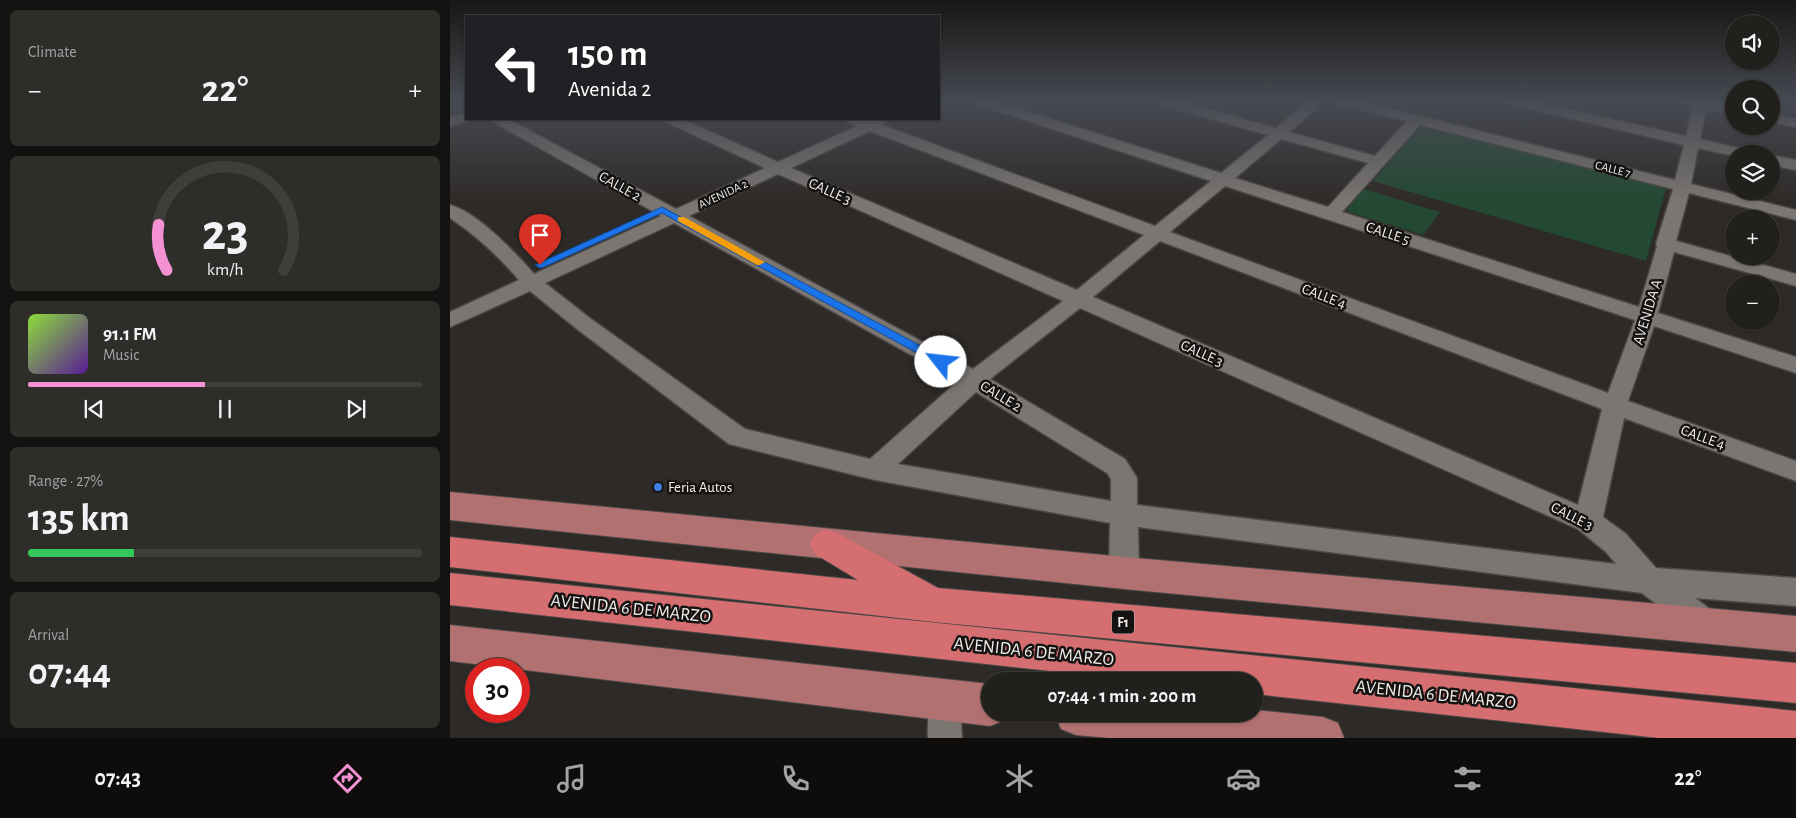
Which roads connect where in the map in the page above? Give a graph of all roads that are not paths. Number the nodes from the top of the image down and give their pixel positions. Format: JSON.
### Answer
{"nodes":[{"id":1,"x":528,"y":135,"type":"edge"},
{"id":2,"x":706,"y":135,"type":"edge"},
{"id":3,"x":837,"y":135,"type":"edge"},
{"id":4,"x":904,"y":135,"type":"edge"},
{"id":5,"x":1087,"y":135,"type":"edge"},
{"id":6,"x":1275,"y":135,"type":"edge"},
{"id":7,"x":1287,"y":135,"type":"edge"},
{"id":8,"x":1401,"y":135,"type":"edge"},
{"id":9,"x":1478,"y":135,"type":"edge"},
{"id":10,"x":1666,"y":135,"type":"edge"},
{"id":11,"x":1692,"y":135,"type":"edge"},
{"id":12,"x":1691,"y":141,"type":"junction"},
{"id":13,"x":1725,"y":149,"type":"edge"},
{"id":14,"x":1377,"y":161,"type":"junction"},
{"id":15,"x":1780,"y":162,"type":"edge"},
{"id":16,"x":1796,"y":165,"type":"edge"},
{"id":17,"x":772,"y":166,"type":"junction"},
{"id":18,"x":1222,"y":179,"type":"junction"},
{"id":19,"x":1682,"y":186,"type":"junction"},
{"id":20,"x":450,"y":210,"type":"edge"},
{"id":21,"x":669,"y":213,"type":"junction"},
{"id":22,"x":1330,"y":214,"type":"junction"},
{"id":23,"x":1796,"y":214,"type":"edge"},
{"id":24,"x":1157,"y":233,"type":"junction"},
{"id":25,"x":1666,"y":244,"type":"junction"},
{"id":26,"x":527,"y":277,"type":"junction"},
{"id":27,"x":1796,"y":280,"type":"edge"},
{"id":28,"x":1078,"y":299,"type":"junction"},
{"id":29,"x":450,"y":306,"type":"edge"},
{"id":30,"x":1647,"y":317,"type":"junction"},
{"id":31,"x":450,"y":320,"type":"edge"},
{"id":32,"x":1796,"y":365,"type":"edge"},
{"id":33,"x":974,"y":380,"type":"junction"},
{"id":34,"x":1615,"y":405,"type":"junction"},
{"id":35,"x":875,"y":470,"type":"junction"},
{"id":36,"x":1796,"y":471,"type":"edge"},
{"id":37,"x":450,"y":506,"type":"edge"},
{"id":38,"x":1123,"y":514,"type":"junction"},
{"id":39,"x":1588,"y":521,"type":"junction"},
{"id":40,"x":827,"y":544,"type":"junction"},
{"id":41,"x":450,"y":552,"type":"edge"},
{"id":42,"x":1124,"y":573,"type":"junction"},
{"id":43,"x":1649,"y":581,"type":"junction"},
{"id":44,"x":450,"y":589,"type":"edge"},
{"id":45,"x":1796,"y":592,"type":"edge"},
{"id":46,"x":934,"y":605,"type":"junction"},
{"id":47,"x":1707,"y":625,"type":"junction"},
{"id":48,"x":1796,"y":634,"type":"edge"},
{"id":49,"x":450,"y":643,"type":"edge"},
{"id":50,"x":1796,"y":683,"type":"edge"},
{"id":51,"x":981,"y":708,"type":"edge"},
{"id":52,"x":946,"y":720,"type":"edge"},
{"id":53,"x":1158,"y":722,"type":"edge"},
{"id":54,"x":1796,"y":732,"type":"edge"},
{"id":55,"x":1323,"y":738,"type":"edge"}],
"edges":[{"from":1,"to":21,"type":"street","name":"CALLE 2"},
{"from":2,"to":17,"type":"street","name":"CALLE 3"},
{"from":3,"to":17,"type":"street","name":"AVENIDA 2"},
{"from":4,"to":24,"type":"street","name":"CALLE 4"},
{"from":5,"to":18,"type":"street","name":"CALLE 5"},
{"from":6,"to":18,"type":"street"},
{"from":7,"to":14,"type":"street"},
{"from":8,"to":14,"type":"street"},
{"from":9,"to":19,"type":"street","name":"CALLE 7"},
{"from":10,"to":12,"type":"street"},
{"from":11,"to":12,"type":"street","name":"AVENIDA A"},
{"from":12,"to":13,"type":"street"},
{"from":12,"to":19,"type":"street","name":"AVENIDA A"},
{"from":14,"to":22,"type":"street"},
{"from":15,"to":16,"type":"street"},
{"from":17,"to":21,"type":"street","name":"AVENIDA 2"},
{"from":17,"to":28,"type":"street","name":"CALLE 3"},
{"from":18,"to":22,"type":"street","name":"CALLE 5"},
{"from":18,"to":24,"type":"street"},
{"from":19,"to":23,"type":"street","name":"CALLE 7"},
{"from":19,"to":25,"type":"street","name":"AVENIDA A"},
{"from":20,"to":26,"type":"street"},
{"from":21,"to":26,"type":"street","name":"AVENIDA 2"},
{"from":21,"to":33,"type":"street","name":"CALLE 2"},
{"from":22,"to":30,"type":"street","name":"CALLE 5"},
{"from":24,"to":28,"type":"street"},
{"from":24,"to":34,"type":"street","name":"CALLE 4"},
{"from":25,"to":27,"type":"street"},
{"from":25,"to":30,"type":"street","name":"AVENIDA A"},
{"from":26,"to":29,"type":"street","name":"AVENIDA 2"},
{"from":26,"to":31,"type":"street","name":"AVENIDA 2"},
{"from":26,"to":35,"type":"street"},
{"from":28,"to":33,"type":"street"},
{"from":28,"to":39,"type":"street","name":"CALLE 3"},
{"from":30,"to":32,"type":"street","name":"CALLE 5"},
{"from":30,"to":34,"type":"street","name":"AVENIDA A"},
{"from":33,"to":35,"type":"street"},
{"from":33,"to":38,"type":"street","name":"CALLE 2"},
{"from":34,"to":36,"type":"street","name":"CALLE 4"},
{"from":34,"to":39,"type":"street","name":"AVENIDA A"},
{"from":35,"to":38,"type":"street"},
{"from":37,"to":40,"type":"main road"},
{"from":38,"to":42,"type":"street","name":"CALLE 2"},
{"from":38,"to":43,"type":"street"},
{"from":39,"to":43,"type":"street","name":"CALLE 3"},
{"from":40,"to":42,"type":"main road"},
{"from":40,"to":46,"type":"highway"},
{"from":41,"to":46,"type":"highway","number":"F1"},
{"from":42,"to":47,"type":"main road"},
{"from":43,"to":45,"type":"street"},
{"from":43,"to":47,"type":"street","name":"CALLE 3"},
{"from":44,"to":54,"type":"highway","name":"AVENIDA 6 DE MARZO"},
{"from":46,"to":50,"type":"highway","number":"F1"},
{"from":47,"to":48,"type":"main road"},
{"from":49,"to":52,"type":"main road"},
{"from":51,"to":52,"type":"main road"},
{"from":53,"to":55,"type":"main road"}]}
